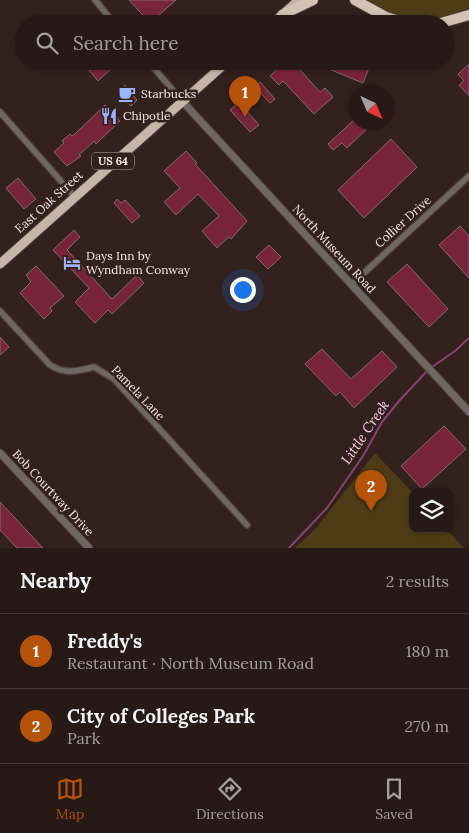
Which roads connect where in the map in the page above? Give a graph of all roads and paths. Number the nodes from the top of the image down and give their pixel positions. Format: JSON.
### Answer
{"nodes":[{"id":1,"x":95,"y":0,"type":"edge"},
{"id":2,"x":292,"y":0,"type":"edge"},
{"id":3,"x":299,"y":0,"type":"edge"},
{"id":4,"x":314,"y":0,"type":"edge"},
{"id":5,"x":354,"y":0,"type":"edge"},
{"id":6,"x":108,"y":15,"type":"edge"},
{"id":7,"x":282,"y":15,"type":"junction"},
{"id":8,"x":382,"y":15,"type":"edge"},
{"id":9,"x":469,"y":15,"type":"edge"},
{"id":10,"x":454,"y":19,"type":"edge"},
{"id":11,"x":156,"y":70,"type":"edge"},
{"id":12,"x":218,"y":70,"type":"edge"},
{"id":13,"x":182,"y":101,"type":"junction"},
{"id":14,"x":0,"y":112,"type":"edge"},
{"id":15,"x":469,"y":176,"type":"edge"},
{"id":16,"x":74,"y":196,"type":"junction"},
{"id":17,"x":0,"y":264,"type":"edge"},
{"id":18,"x":352,"y":284,"type":"junction"},
{"id":19,"x":0,"y":311,"type":"edge"},
{"id":20,"x":469,"y":412,"type":"edge"},
{"id":21,"x":0,"y":453,"type":"edge"},
{"id":22,"x":247,"y":525,"type":"dead end"},
{"id":23,"x":89,"y":548,"type":"edge"}],
"edges":[{"from":1,"to":6,"type":"street"},
{"from":2,"to":7,"type":"highway"},
{"from":3,"to":7,"type":"highway"},
{"from":4,"to":7,"type":"highway"},
{"from":5,"to":8,"type":"highway"},
{"from":9,"to":10,"type":"highway"},
{"from":11,"to":13,"type":"street"},
{"from":12,"to":13,"type":"highway","name":"East Oak Street","number":"US 64"},
{"from":13,"to":16,"type":"highway","name":"East Oak Street","number":"US 64"},
{"from":13,"to":18,"type":"street","name":"North Museum Road"},
{"from":14,"to":16,"type":"street"},
{"from":15,"to":18,"type":"street","name":"Collier Drive"},
{"from":16,"to":17,"type":"highway","name":"East Oak Street","number":"US 64"},
{"from":18,"to":20,"type":"street","name":"North Museum Road"},
{"from":19,"to":22,"type":"street","name":"Pamela Lane"},
{"from":21,"to":23,"type":"street","name":"Bob Courtway Drive"}]}
